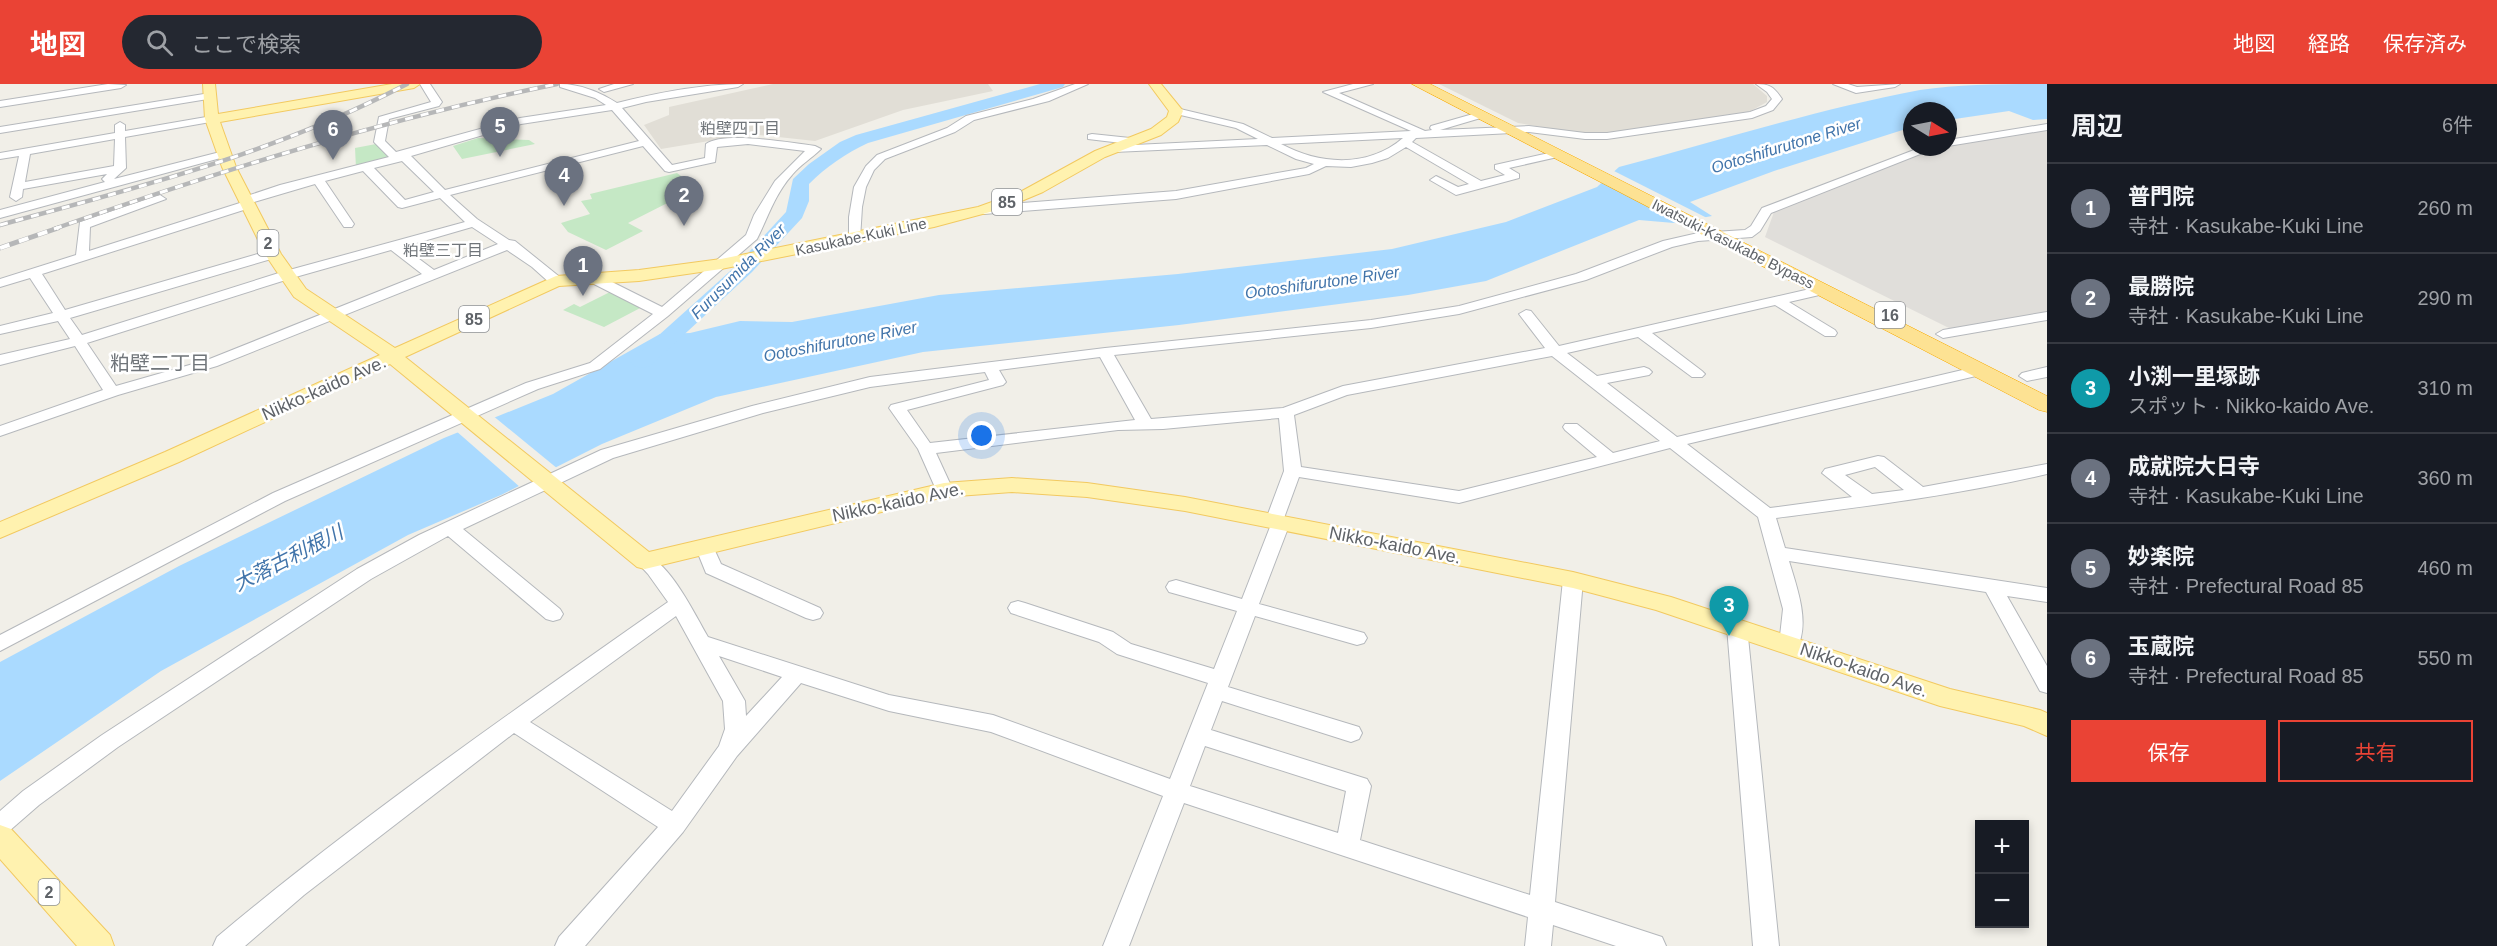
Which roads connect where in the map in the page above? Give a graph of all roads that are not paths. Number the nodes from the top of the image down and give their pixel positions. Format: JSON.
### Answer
{"nodes":[{"id":1,"x":121,"y":84,"type":"edge"},
{"id":2,"x":414,"y":84,"type":"edge"},
{"id":3,"x":425,"y":84,"type":"edge"},
{"id":4,"x":628,"y":84,"type":"edge"},
{"id":5,"x":653,"y":84,"type":"edge"},
{"id":6,"x":738,"y":84,"type":"edge"},
{"id":7,"x":1083,"y":84,"type":"edge"},
{"id":8,"x":1155,"y":84,"type":"edge"},
{"id":9,"x":1368,"y":84,"type":"edge"},
{"id":10,"x":1419,"y":84,"type":"edge"},
{"id":11,"x":1431,"y":84,"type":"edge"},
{"id":12,"x":1761,"y":84,"type":"edge"},
{"id":13,"x":1838,"y":84,"type":"edge"},
{"id":14,"x":1895,"y":84,"type":"edge"},
{"id":15,"x":564,"y":85,"type":"edge"},
{"id":16,"x":387,"y":87,"type":"edge"},
{"id":17,"x":703,"y":87,"type":"edge"},
{"id":18,"x":604,"y":89,"type":"dead end"},
{"id":19,"x":210,"y":90,"type":"edge"},
{"id":20,"x":645,"y":99,"type":"junction"},
{"id":21,"x":0,"y":104,"type":"edge"},
{"id":22,"x":615,"y":107,"type":"junction"},
{"id":23,"x":120,"y":110,"type":"junction"},
{"id":24,"x":1176,"y":111,"type":"junction"},
{"id":25,"x":1480,"y":115,"type":"junction"},
{"id":26,"x":212,"y":118,"type":"junction"},
{"id":27,"x":2047,"y":127,"type":"edge"},
{"id":28,"x":0,"y":130,"type":"edge"},
{"id":29,"x":1517,"y":130,"type":"junction"},
{"id":30,"x":120,"y":135,"type":"junction"},
{"id":31,"x":1438,"y":135,"type":"junction"},
{"id":32,"x":1092,"y":137,"type":"dead end"},
{"id":33,"x":1413,"y":137,"type":"junction"},
{"id":34,"x":1270,"y":141,"type":"junction"},
{"id":35,"x":1957,"y":141,"type":"edge"},
{"id":36,"x":1132,"y":142,"type":"junction"},
{"id":37,"x":644,"y":143,"type":"junction"},
{"id":38,"x":1114,"y":149,"type":"junction"},
{"id":39,"x":24,"y":152,"type":"junction"},
{"id":40,"x":224,"y":154,"type":"junction"},
{"id":41,"x":1558,"y":154,"type":"junction"},
{"id":42,"x":0,"y":156,"type":"edge"},
{"id":43,"x":404,"y":156,"type":"junction"},
{"id":44,"x":1908,"y":156,"type":"edge"},
{"id":45,"x":1322,"y":164,"type":"junction"},
{"id":46,"x":366,"y":167,"type":"junction"},
{"id":47,"x":120,"y":168,"type":"junction"},
{"id":48,"x":1599,"y":172,"type":"junction"},
{"id":49,"x":318,"y":179,"type":"junction"},
{"id":50,"x":1436,"y":180,"type":"dead end"},
{"id":51,"x":14,"y":183,"type":"junction"},
{"id":52,"x":113,"y":185,"type":"junction"},
{"id":53,"x":1479,"y":186,"type":"junction"},
{"id":54,"x":442,"y":193,"type":"junction"},
{"id":55,"x":160,"y":199,"type":"dead end"},
{"id":56,"x":248,"y":202,"type":"junction"},
{"id":57,"x":15,"y":210,"type":"junction"},
{"id":58,"x":984,"y":210,"type":"junction"},
{"id":59,"x":0,"y":214,"type":"edge"},
{"id":60,"x":474,"y":223,"type":"junction"},
{"id":61,"x":348,"y":224,"type":"dead end"},
{"id":62,"x":1716,"y":231,"type":"junction"},
{"id":63,"x":854,"y":239,"type":"junction"},
{"id":64,"x":510,"y":244,"type":"junction"},
{"id":65,"x":392,"y":245,"type":"junction"},
{"id":66,"x":273,"y":254,"type":"junction"},
{"id":67,"x":82,"y":258,"type":"junction"},
{"id":68,"x":721,"y":266,"type":"junction"},
{"id":69,"x":34,"y":273,"type":"junction"},
{"id":70,"x":287,"y":275,"type":"junction"},
{"id":71,"x":432,"y":275,"type":"junction"},
{"id":72,"x":595,"y":279,"type":"junction"},
{"id":73,"x":556,"y":280,"type":"junction"},
{"id":74,"x":0,"y":283,"type":"edge"},
{"id":75,"x":1830,"y":289,"type":"junction"},
{"id":76,"x":1778,"y":301,"type":"junction"},
{"id":77,"x":663,"y":313,"type":"junction"},
{"id":78,"x":331,"y":314,"type":"junction"},
{"id":79,"x":1526,"y":314,"type":"dead end"},
{"id":80,"x":61,"y":316,"type":"junction"},
{"id":81,"x":2047,"y":316,"type":"edge"},
{"id":82,"x":0,"y":330,"type":"edge"},
{"id":83,"x":1641,"y":332,"type":"junction"},
{"id":84,"x":1830,"y":333,"type":"dead end"},
{"id":85,"x":1943,"y":334,"type":"junction"},
{"id":86,"x":1918,"y":340,"type":"junction"},
{"id":87,"x":78,"y":341,"type":"junction"},
{"id":88,"x":1555,"y":351,"type":"junction"},
{"id":89,"x":1105,"y":352,"type":"junction"},
{"id":90,"x":393,"y":356,"type":"junction"},
{"id":91,"x":0,"y":360,"type":"edge"},
{"id":92,"x":989,"y":366,"type":"junction"},
{"id":93,"x":1644,"y":372,"type":"dead end"},
{"id":94,"x":1971,"y":373,"type":"junction"},
{"id":95,"x":1697,"y":374,"type":"dead end"},
{"id":96,"x":2037,"y":374,"type":"edge"},
{"id":97,"x":1594,"y":381,"type":"junction"},
{"id":98,"x":2047,"y":386,"type":"edge"},
{"id":99,"x":112,"y":392,"type":"junction"},
{"id":100,"x":2047,"y":394,"type":"edge"},
{"id":101,"x":2047,"y":405,"type":"edge"},
{"id":102,"x":2047,"y":412,"type":"edge"},
{"id":103,"x":1286,"y":413,"type":"junction"},
{"id":104,"x":465,"y":416,"type":"junction"},
{"id":105,"x":1145,"y":424,"type":"junction"},
{"id":106,"x":1571,"y":427,"type":"dead end"},
{"id":107,"x":0,"y":431,"type":"edge"},
{"id":108,"x":1671,"y":443,"type":"junction"},
{"id":109,"x":926,"y":449,"type":"junction"},
{"id":110,"x":1610,"y":459,"type":"junction"},
{"id":111,"x":2047,"y":469,"type":"edge"},
{"id":112,"x":1293,"y":471,"type":"junction"},
{"id":113,"x":545,"y":481,"type":"junction"},
{"id":114,"x":944,"y":490,"type":"junction"},
{"id":115,"x":1919,"y":493,"type":"junction"},
{"id":116,"x":1868,"y":500,"type":"junction"},
{"id":117,"x":1766,"y":514,"type":"junction"},
{"id":118,"x":1278,"y":523,"type":"junction"},
{"id":119,"x":450,"y":528,"type":"junction"},
{"id":120,"x":0,"y":531,"type":"edge"},
{"id":121,"x":704,"y":546,"type":"junction"},
{"id":122,"x":1777,"y":553,"type":"junction"},
{"id":123,"x":645,"y":561,"type":"junction"},
{"id":124,"x":1573,"y":580,"type":"junction"},
{"id":125,"x":1176,"y":587,"type":"dead end"},
{"id":126,"x":1993,"y":587,"type":"junction"},
{"id":127,"x":2047,"y":595,"type":"edge"},
{"id":128,"x":679,"y":604,"type":"junction"},
{"id":129,"x":1018,"y":608,"type":"dead end"},
{"id":130,"x":1248,"y":608,"type":"junction"},
{"id":131,"x":813,"y":613,"type":"dead end"},
{"id":132,"x":553,"y":614,"type":"dead end"},
{"id":133,"x":1737,"y":627,"type":"junction"},
{"id":134,"x":1357,"y":638,"type":"dead end"},
{"id":135,"x":702,"y":643,"type":"junction"},
{"id":136,"x":0,"y":644,"type":"edge"},
{"id":137,"x":1789,"y":645,"type":"junction"},
{"id":138,"x":797,"y":674,"type":"junction"},
{"id":139,"x":1218,"y":685,"type":"junction"},
{"id":140,"x":2047,"y":685,"type":"edge"},
{"id":141,"x":2041,"y":720,"type":"edge"},
{"id":142,"x":513,"y":722,"type":"junction"},
{"id":143,"x":1351,"y":733,"type":"dead end"},
{"id":144,"x":1198,"y":735,"type":"junction"},
{"id":145,"x":729,"y":750,"type":"junction"},
{"id":146,"x":1177,"y":791,"type":"junction"},
{"id":147,"x":0,"y":825,"type":"edge"},
{"id":148,"x":675,"y":825,"type":"junction"},
{"id":149,"x":0,"y":838,"type":"edge"},
{"id":150,"x":1347,"y":846,"type":"junction"},
{"id":151,"x":1542,"y":908,"type":"junction"},
{"id":152,"x":1643,"y":944,"type":"edge"},
{"id":153,"x":98,"y":946,"type":"edge"},
{"id":154,"x":225,"y":946,"type":"edge"},
{"id":155,"x":568,"y":946,"type":"edge"},
{"id":156,"x":1116,"y":946,"type":"edge"},
{"id":157,"x":1538,"y":946,"type":"edge"},
{"id":158,"x":1766,"y":946,"type":"edge"}],
"edges":[{"from":1,"to":21,"type":"street"},
{"from":1,"to":23,"type":"street"},
{"from":2,"to":16,"type":"main road"},
{"from":3,"to":43,"type":"street"},
{"from":4,"to":18,"type":"street"},
{"from":5,"to":20,"type":"street"},
{"from":6,"to":17,"type":"street"},
{"from":7,"to":63,"type":"street"},
{"from":8,"to":24,"type":"main road"},
{"from":9,"to":33,"type":"street"},
{"from":10,"to":25,"type":"highway","name":"Iwatsuki-Kasukabe Bypass","number":"16"},
{"from":11,"to":29,"type":"highway","name":"Iwatsuki-Kasukabe Bypass","number":"16"},
{"from":12,"to":29,"type":"street"},
{"from":13,"to":14,"type":"street"},
{"from":15,"to":22,"type":"street"},
{"from":16,"to":26,"type":"main road"},
{"from":17,"to":20,"type":"street"},
{"from":19,"to":23,"type":"street"},
{"from":19,"to":26,"type":"main road","number":"2"},
{"from":20,"to":22,"type":"street"},
{"from":22,"to":37,"type":"street"},
{"from":22,"to":43,"type":"street"},
{"from":23,"to":28,"type":"street"},
{"from":23,"to":30,"type":"street"},
{"from":24,"to":34,"type":"street"},
{"from":24,"to":36,"type":"main road","name":"Kasukabe-Kuki Line","number":"85"},
{"from":25,"to":29,"type":"highway","name":"Iwatsuki-Kasukabe Bypass","number":"16"},
{"from":25,"to":31,"type":"street"},
{"from":26,"to":30,"type":"street"},
{"from":26,"to":40,"type":"main road","number":"2"},
{"from":27,"to":35,"type":"street"},
{"from":29,"to":31,"type":"street"},
{"from":29,"to":41,"type":"highway","name":"Iwatsuki-Kasukabe Bypass","number":"16"},
{"from":29,"to":48,"type":"highway","name":"Iwatsuki-Kasukabe Bypass","number":"16"},
{"from":30,"to":39,"type":"street"},
{"from":30,"to":47,"type":"street"},
{"from":31,"to":33,"type":"street"},
{"from":32,"to":36,"type":"street"},
{"from":33,"to":34,"type":"street"},
{"from":33,"to":45,"type":"street"},
{"from":33,"to":53,"type":"street"},
{"from":34,"to":38,"type":"street"},
{"from":34,"to":45,"type":"street"},
{"from":36,"to":38,"type":"main road","name":"Kasukabe-Kuki Line","number":"85"},
{"from":37,"to":54,"type":"street"},
{"from":37,"to":68,"type":"street"},
{"from":38,"to":58,"type":"main road","name":"Kasukabe-Kuki Line","number":"85"},
{"from":39,"to":42,"type":"street"},
{"from":39,"to":51,"type":"street"},
{"from":40,"to":52,"type":"street"},
{"from":40,"to":56,"type":"main road","number":"2"},
{"from":41,"to":48,"type":"highway","name":"Iwatsuki-Kasukabe Bypass","number":"16"},
{"from":41,"to":53,"type":"street"},
{"from":43,"to":46,"type":"street"},
{"from":43,"to":54,"type":"street"},
{"from":44,"to":62,"type":"street"},
{"from":45,"to":58,"type":"street"},
{"from":46,"to":49,"type":"street"},
{"from":46,"to":54,"type":"street"},
{"from":47,"to":51,"type":"street"},
{"from":47,"to":52,"type":"street"},
{"from":48,"to":62,"type":"highway","name":"Iwatsuki-Kasukabe Bypass","number":"16"},
{"from":49,"to":56,"type":"street"},
{"from":49,"to":61,"type":"street"},
{"from":50,"to":53,"type":"street"},
{"from":51,"to":57,"type":"street"},
{"from":52,"to":57,"type":"street"},
{"from":54,"to":60,"type":"street"},
{"from":55,"to":67,"type":"street"},
{"from":56,"to":66,"type":"main road","number":"2"},
{"from":56,"to":67,"type":"street"},
{"from":57,"to":59,"type":"street"},
{"from":58,"to":63,"type":"main road","name":"Kasukabe-Kuki Line","number":"85"},
{"from":60,"to":64,"type":"street"},
{"from":60,"to":65,"type":"street"},
{"from":62,"to":75,"type":"highway","name":"Iwatsuki-Kasukabe Bypass","number":"16"},
{"from":62,"to":89,"type":"street"},
{"from":63,"to":68,"type":"main road","name":"Kasukabe-Kuki Line","number":"85"},
{"from":64,"to":71,"type":"street"},
{"from":64,"to":73,"type":"street"},
{"from":65,"to":70,"type":"street"},
{"from":65,"to":71,"type":"street"},
{"from":66,"to":70,"type":"main road","number":"2"},
{"from":66,"to":80,"type":"street"},
{"from":67,"to":69,"type":"street"},
{"from":68,"to":72,"type":"main road","name":"Kasukabe-Kuki Line","number":"85"},
{"from":68,"to":77,"type":"street"},
{"from":69,"to":74,"type":"street"},
{"from":69,"to":80,"type":"street"},
{"from":70,"to":78,"type":"main road","number":"2"},
{"from":70,"to":87,"type":"street"},
{"from":71,"to":78,"type":"street"},
{"from":72,"to":73,"type":"main road","name":"Kasukabe-Kuki Line","number":"85"},
{"from":72,"to":77,"type":"street"},
{"from":73,"to":90,"type":"main road","name":"Kasukabe-Kuki Line","number":"85"},
{"from":75,"to":76,"type":"street"},
{"from":75,"to":85,"type":"highway","number":"16"},
{"from":75,"to":86,"type":"highway","name":"Iwatsuki-Kasukabe Bypass","number":"16"},
{"from":75,"to":100,"type":"highway","name":"Iwatsuki-Kasukabe Bypass","number":"16"},
{"from":76,"to":83,"type":"street"},
{"from":76,"to":84,"type":"street"},
{"from":77,"to":104,"type":"street"},
{"from":78,"to":90,"type":"main road","number":"2"},
{"from":78,"to":99,"type":"street"},
{"from":79,"to":88,"type":"street"},
{"from":80,"to":82,"type":"street"},
{"from":80,"to":87,"type":"street"},
{"from":81,"to":85,"type":"street"},
{"from":83,"to":88,"type":"street"},
{"from":83,"to":95,"type":"street"},
{"from":85,"to":96,"type":"highway","number":"16"},
{"from":86,"to":94,"type":"highway","number":"16"},
{"from":86,"to":101,"type":"highway","name":"Iwatsuki-Kasukabe Bypass","number":"16"},
{"from":87,"to":91,"type":"street"},
{"from":87,"to":99,"type":"street"},
{"from":88,"to":97,"type":"street"},
{"from":88,"to":103,"type":"street"},
{"from":89,"to":92,"type":"street"},
{"from":89,"to":105,"type":"street"},
{"from":90,"to":104,"type":"main road","name":"Nikko-kaido Ave."},
{"from":90,"to":120,"type":"main road","name":"Nikko-kaido Ave."},
{"from":92,"to":109,"type":"street"},
{"from":92,"to":113,"type":"street"},
{"from":93,"to":97,"type":"street"},
{"from":94,"to":102,"type":"highway","number":"16"},
{"from":94,"to":108,"type":"street"},
{"from":96,"to":98,"type":"highway","number":"16"},
{"from":97,"to":108,"type":"street"},
{"from":99,"to":107,"type":"street"},
{"from":103,"to":105,"type":"street"},
{"from":103,"to":112,"type":"street"},
{"from":104,"to":113,"type":"main road","name":"Nikko-kaido Ave."},
{"from":104,"to":136,"type":"street"},
{"from":105,"to":109,"type":"street"},
{"from":106,"to":110,"type":"street"},
{"from":108,"to":110,"type":"street"},
{"from":108,"to":117,"type":"street"},
{"from":109,"to":114,"type":"street"},
{"from":110,"to":112,"type":"street"},
{"from":111,"to":115,"type":"street"},
{"from":112,"to":118,"type":"street"},
{"from":113,"to":119,"type":"street"},
{"from":113,"to":123,"type":"main road","name":"Nikko-kaido Ave."},
{"from":114,"to":118,"type":"main road","name":"Nikko-kaido Ave."},
{"from":114,"to":121,"type":"main road","name":"Nikko-kaido Ave."},
{"from":115,"to":116,"type":"street"},
{"from":115,"to":116,"type":"street"},
{"from":116,"to":117,"type":"street"},
{"from":117,"to":122,"type":"street"},
{"from":118,"to":124,"type":"main road","name":"Nikko-kaido Ave."},
{"from":118,"to":130,"type":"street"},
{"from":119,"to":132,"type":"street"},
{"from":119,"to":147,"type":"street"},
{"from":121,"to":123,"type":"main road","name":"Nikko-kaido Ave."},
{"from":121,"to":131,"type":"street"},
{"from":122,"to":126,"type":"street"},
{"from":122,"to":137,"type":"street"},
{"from":123,"to":128,"type":"street"},
{"from":124,"to":133,"type":"main road","name":"Nikko-kaido Ave."},
{"from":124,"to":151,"type":"street"},
{"from":125,"to":130,"type":"street"},
{"from":126,"to":127,"type":"street"},
{"from":126,"to":140,"type":"street"},
{"from":128,"to":135,"type":"street"},
{"from":128,"to":142,"type":"street"},
{"from":129,"to":139,"type":"street"},
{"from":130,"to":134,"type":"street"},
{"from":130,"to":139,"type":"street"},
{"from":133,"to":137,"type":"main road","name":"Nikko-kaido Ave."},
{"from":133,"to":158,"type":"street"},
{"from":135,"to":138,"type":"street"},
{"from":135,"to":145,"type":"street"},
{"from":137,"to":141,"type":"main road","name":"Nikko-kaido Ave."},
{"from":138,"to":145,"type":"street"},
{"from":138,"to":146,"type":"street"},
{"from":139,"to":143,"type":"street"},
{"from":139,"to":144,"type":"street"},
{"from":142,"to":148,"type":"street"},
{"from":142,"to":154,"type":"street"},
{"from":144,"to":146,"type":"street"},
{"from":144,"to":150,"type":"street"},
{"from":145,"to":148,"type":"street"},
{"from":146,"to":150,"type":"street"},
{"from":146,"to":156,"type":"street"},
{"from":148,"to":155,"type":"street"},
{"from":149,"to":153,"type":"main road","number":"2"},
{"from":150,"to":151,"type":"street"},
{"from":151,"to":152,"type":"street"},
{"from":151,"to":157,"type":"street"}]}
